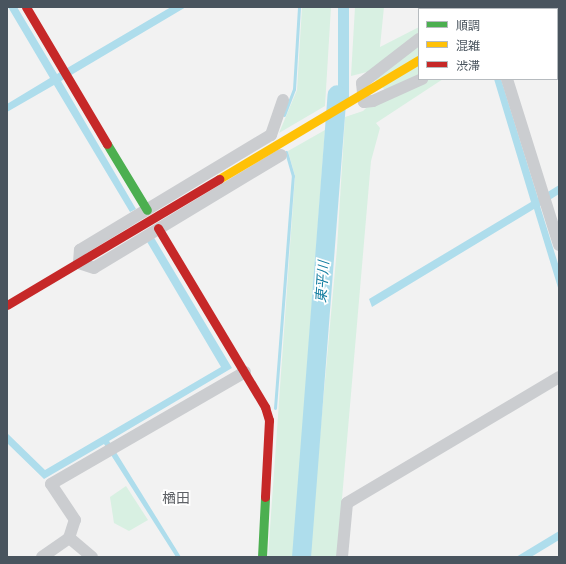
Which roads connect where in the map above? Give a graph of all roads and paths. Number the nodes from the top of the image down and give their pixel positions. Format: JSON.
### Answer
{"nodes":[{"id":1,"x":26,"y":7,"type":"edge"},
{"id":2,"x":418,"y":40,"type":"edge"},
{"id":3,"x":418,"y":61,"type":"edge"},
{"id":4,"x":420,"y":80,"type":"edge"},
{"id":5,"x":508,"y":80,"type":"edge"},
{"id":6,"x":363,"y":94,"type":"junction"},
{"id":7,"x":283,"y":100,"type":"dead end"},
{"id":8,"x":281,"y":155,"type":"dead end"},
{"id":9,"x":147,"y":210,"type":"junction"},
{"id":10,"x":158,"y":228,"type":"junction"},
{"id":11,"x":559,"y":245,"type":"edge"},
{"id":12,"x":79,"y":263,"type":"junction"},
{"id":13,"x":7,"y":305,"type":"edge"},
{"id":14,"x":245,"y":372,"type":"junction"},
{"id":15,"x":559,"y":377,"type":"edge"},
{"id":16,"x":69,"y":538,"type":"junction"},
{"id":17,"x":42,"y":557,"type":"edge"},
{"id":18,"x":92,"y":557,"type":"edge"},
{"id":19,"x":262,"y":557,"type":"edge"},
{"id":20,"x":342,"y":557,"type":"edge"}],
"edges":[{"from":1,"to":9,"type":"street"},
{"from":2,"to":6,"type":"street"},
{"from":3,"to":6,"type":"street"},
{"from":4,"to":6,"type":"street"},
{"from":5,"to":11,"type":"street"},
{"from":6,"to":12,"type":"street"},
{"from":7,"to":9,"type":"street"},
{"from":8,"to":10,"type":"street"},
{"from":9,"to":12,"type":"street"},
{"from":10,"to":12,"type":"street"},
{"from":10,"to":14,"type":"street"},
{"from":12,"to":13,"type":"street"},
{"from":14,"to":16,"type":"street"},
{"from":14,"to":19,"type":"street"},
{"from":15,"to":20,"type":"street"},
{"from":16,"to":17,"type":"street"},
{"from":16,"to":18,"type":"street"}]}
